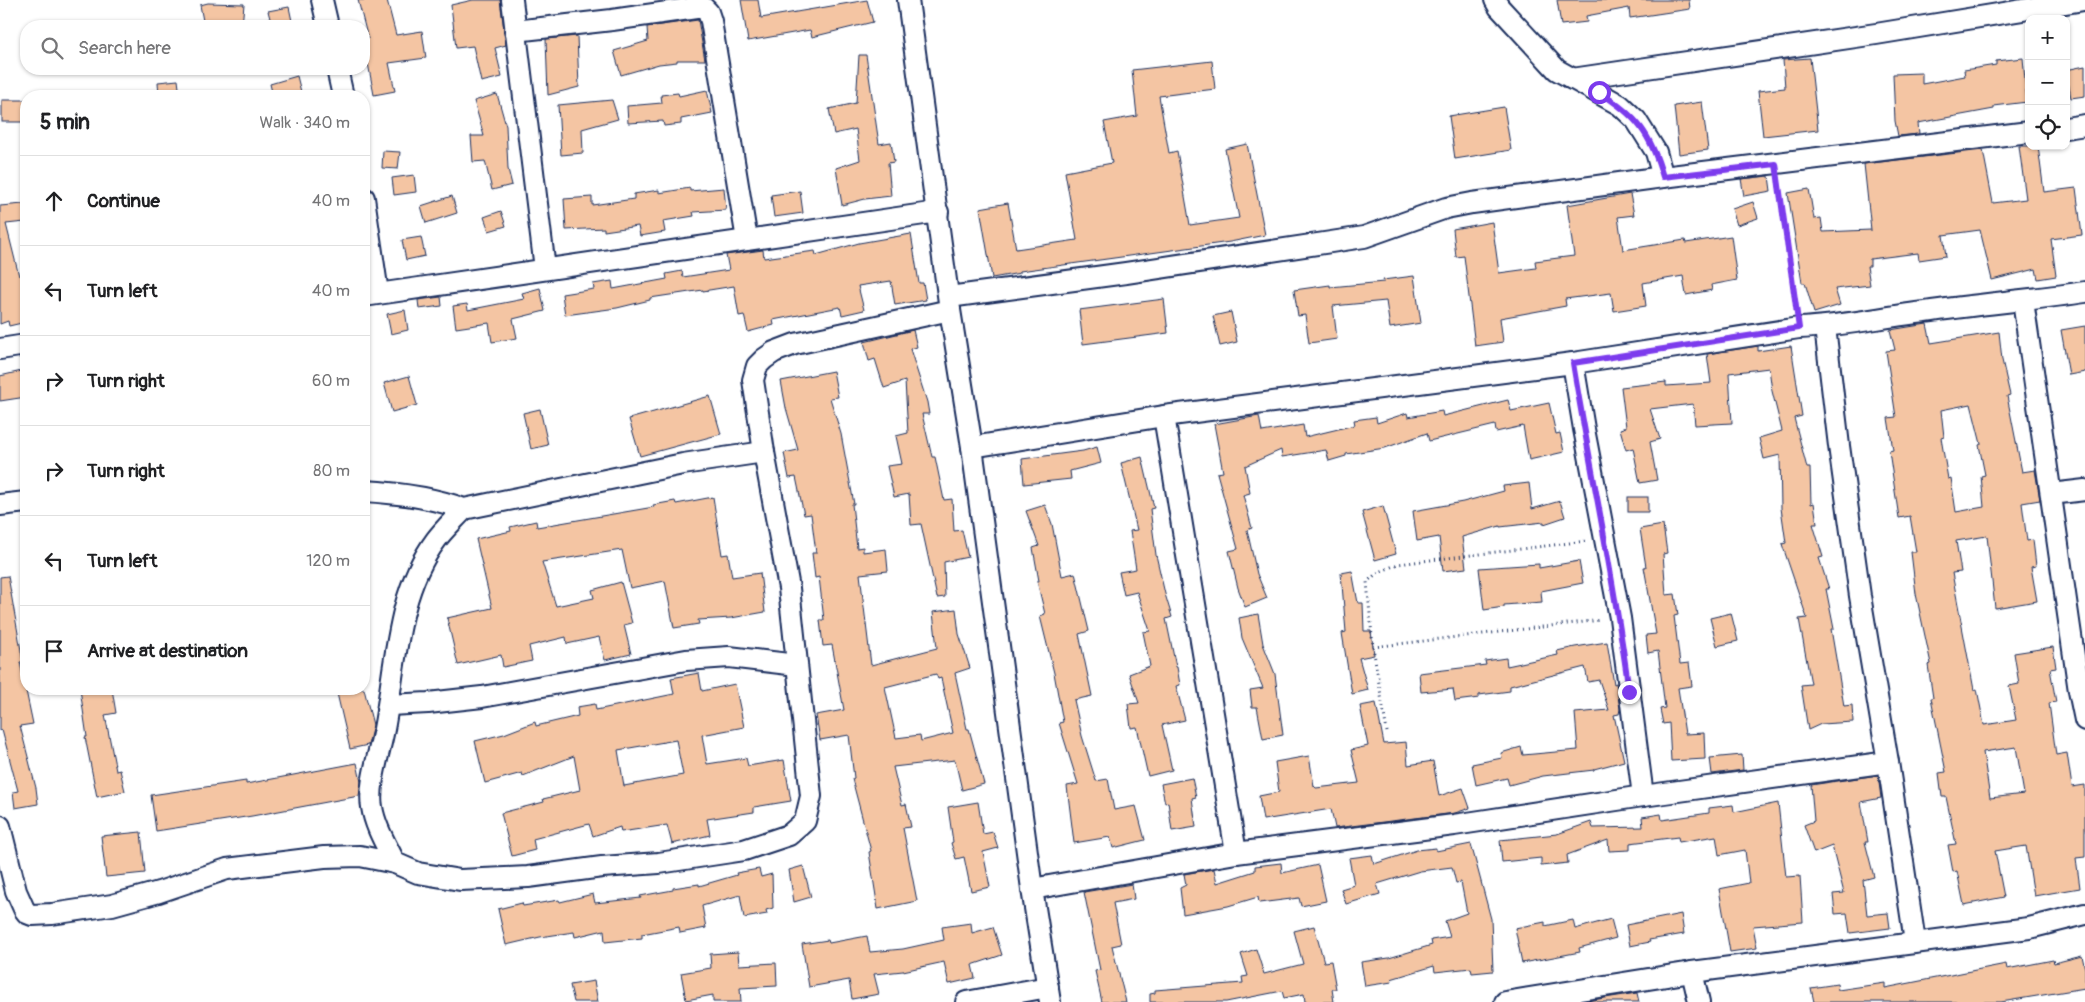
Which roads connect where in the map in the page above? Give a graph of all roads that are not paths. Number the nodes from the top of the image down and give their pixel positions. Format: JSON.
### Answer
{"nodes":[{"id":1,"x":322,"y":0,"type":"edge"},
{"id":2,"x":512,"y":0,"type":"edge"},
{"id":3,"x":908,"y":0,"type":"edge"},
{"id":4,"x":1495,"y":0,"type":"edge"},
{"id":5,"x":2084,"y":0,"type":"edge"},
{"id":6,"x":327,"y":20,"type":"edge"},
{"id":7,"x":515,"y":31,"type":"junction"},
{"id":8,"x":338,"y":75,"type":"edge"},
{"id":9,"x":1572,"y":79,"type":"junction"},
{"id":10,"x":342,"y":90,"type":"edge"},
{"id":11,"x":2085,"y":125,"type":"edge"},
{"id":12,"x":2070,"y":127,"type":"edge"},
{"id":13,"x":2025,"y":133,"type":"edge"},
{"id":14,"x":1663,"y":177,"type":"junction"},
{"id":15,"x":938,"y":212,"type":"junction"},
{"id":16,"x":747,"y":240,"type":"junction"},
{"id":17,"x":545,"y":268,"type":"junction"},
{"id":18,"x":370,"y":280,"type":"edge"},
{"id":19,"x":2085,"y":292,"type":"edge"},
{"id":20,"x":371,"y":294,"type":"edge"},
{"id":21,"x":2023,"y":301,"type":"junction"},
{"id":22,"x":950,"y":304,"type":"junction"},
{"id":23,"x":1826,"y":327,"type":"junction"},
{"id":24,"x":20,"y":346,"type":"edge"},
{"id":25,"x":0,"y":349,"type":"edge"},
{"id":26,"x":1573,"y":363,"type":"junction"},
{"id":27,"x":1164,"y":416,"type":"junction"},
{"id":28,"x":972,"y":447,"type":"junction"},
{"id":29,"x":764,"y":452,"type":"junction"},
{"id":30,"x":2085,"y":490,"type":"edge"},
{"id":31,"x":370,"y":491,"type":"edge"},
{"id":32,"x":2051,"y":494,"type":"junction"},
{"id":33,"x":20,"y":503,"type":"edge"},
{"id":34,"x":0,"y":505,"type":"edge"},
{"id":35,"x":464,"y":509,"type":"junction"},
{"id":36,"x":797,"y":665,"type":"junction"},
{"id":37,"x":2082,"y":691,"type":"edge"},
{"id":38,"x":389,"y":704,"type":"junction"},
{"id":39,"x":2085,"y":720,"type":"edge"},
{"id":40,"x":1888,"y":762,"type":"junction"},
{"id":41,"x":1643,"y":796,"type":"junction"},
{"id":42,"x":0,"y":826,"type":"edge"},
{"id":43,"x":1236,"y":853,"type":"junction"},
{"id":44,"x":395,"y":863,"type":"junction"},
{"id":45,"x":1032,"y":889,"type":"junction"},
{"id":46,"x":2085,"y":914,"type":"edge"},
{"id":47,"x":1915,"y":942,"type":"junction"},
{"id":48,"x":1692,"y":972,"type":"junction"},
{"id":49,"x":1049,"y":995,"type":"edge"},
{"id":50,"x":966,"y":1002,"type":"edge"},
{"id":51,"x":1505,"y":1002,"type":"edge"},
{"id":52,"x":1699,"y":1002,"type":"edge"}],
"edges":[{"from":1,"to":6,"type":"street"},
{"from":2,"to":7,"type":"street"},
{"from":3,"to":15,"type":"street"},
{"from":4,"to":9,"type":"street"},
{"from":5,"to":9,"type":"street"},
{"from":7,"to":16,"type":"street"},
{"from":7,"to":17,"type":"street"},
{"from":8,"to":10,"type":"street"},
{"from":9,"to":14,"type":"street"},
{"from":11,"to":12,"type":"street"},
{"from":13,"to":14,"type":"street"},
{"from":14,"to":22,"type":"street"},
{"from":15,"to":16,"type":"street"},
{"from":15,"to":22,"type":"street"},
{"from":16,"to":17,"type":"street"},
{"from":17,"to":20,"type":"street"},
{"from":18,"to":20,"type":"street"},
{"from":19,"to":21,"type":"street"},
{"from":21,"to":23,"type":"street"},
{"from":21,"to":32,"type":"street"},
{"from":22,"to":28,"type":"street"},
{"from":22,"to":29,"type":"street"},
{"from":23,"to":26,"type":"street"},
{"from":23,"to":40,"type":"street"},
{"from":24,"to":25,"type":"street"},
{"from":26,"to":27,"type":"street"},
{"from":26,"to":41,"type":"street"},
{"from":27,"to":28,"type":"street"},
{"from":27,"to":43,"type":"street"},
{"from":28,"to":45,"type":"street"},
{"from":29,"to":35,"type":"street"},
{"from":29,"to":36,"type":"street"},
{"from":30,"to":32,"type":"street"},
{"from":31,"to":35,"type":"street"},
{"from":32,"to":37,"type":"street"},
{"from":33,"to":34,"type":"street"},
{"from":35,"to":38,"type":"street"},
{"from":36,"to":38,"type":"street"},
{"from":36,"to":44,"type":"street"},
{"from":37,"to":39,"type":"street"},
{"from":38,"to":44,"type":"street"},
{"from":40,"to":41,"type":"street"},
{"from":40,"to":47,"type":"street"},
{"from":41,"to":43,"type":"street"},
{"from":42,"to":44,"type":"street"},
{"from":43,"to":45,"type":"street"},
{"from":45,"to":49,"type":"street"},
{"from":46,"to":47,"type":"street"},
{"from":47,"to":48,"type":"street"},
{"from":48,"to":51,"type":"street"},
{"from":48,"to":52,"type":"street"},
{"from":49,"to":50,"type":"street"}]}
